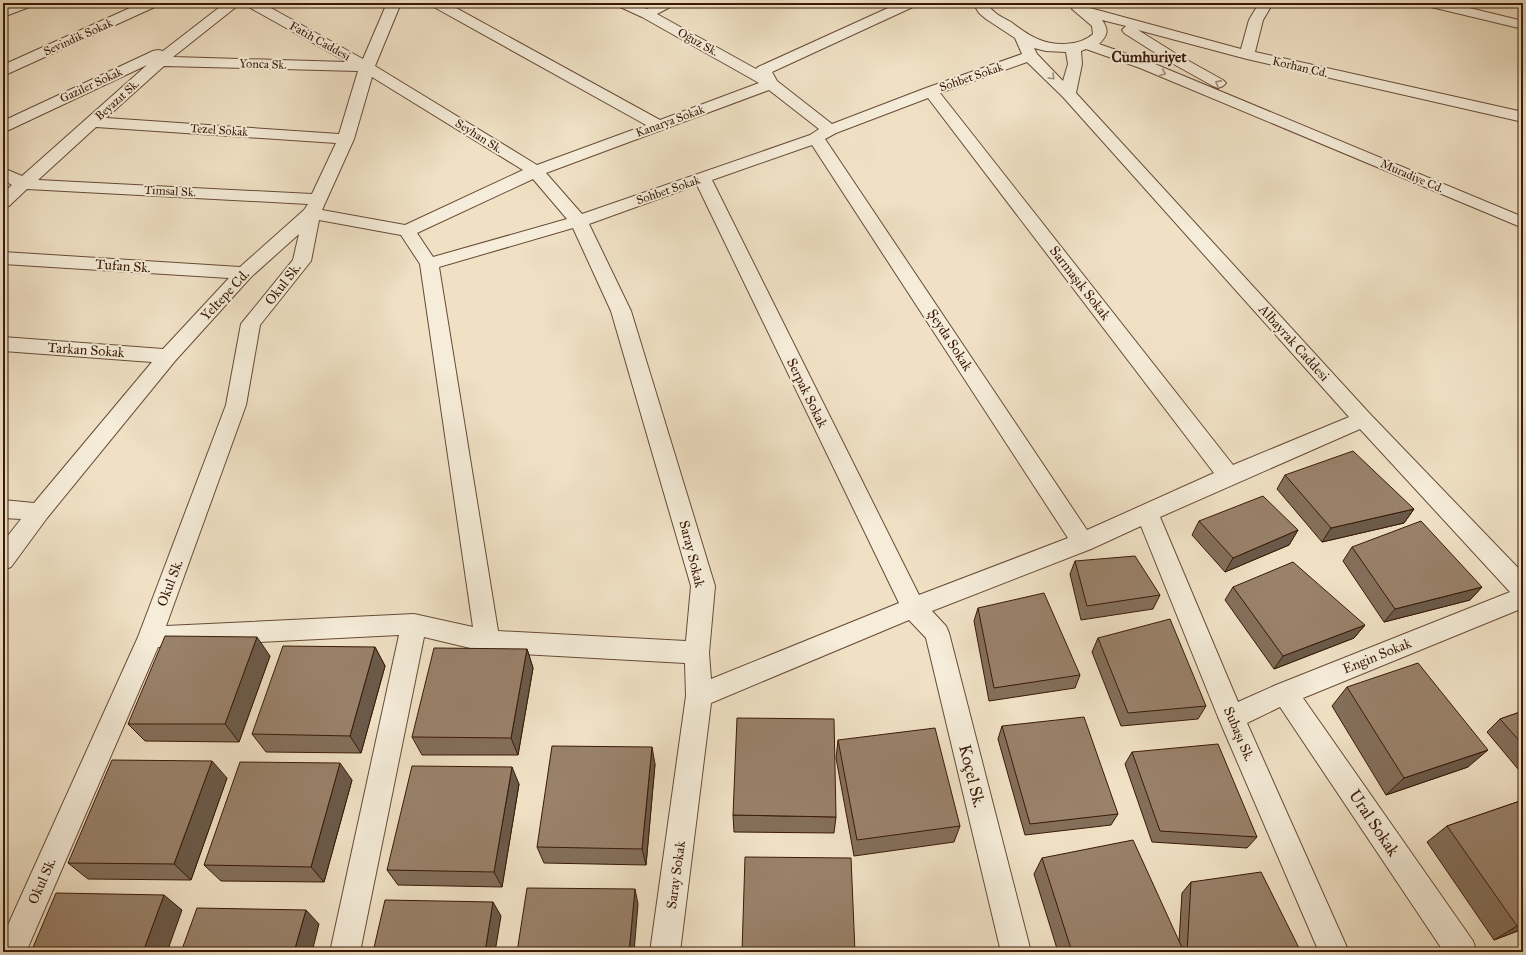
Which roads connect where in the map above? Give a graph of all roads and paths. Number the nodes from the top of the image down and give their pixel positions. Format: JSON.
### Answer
{"nodes":[{"id":1,"x":27,"y":3,"type":"edge"},
{"id":2,"x":152,"y":3,"type":"edge"},
{"id":3,"x":234,"y":3,"type":"edge"},
{"id":4,"x":252,"y":3,"type":"edge"},
{"id":5,"x":394,"y":3,"type":"edge"},
{"id":6,"x":437,"y":3,"type":"edge"},
{"id":7,"x":623,"y":3,"type":"edge"},
{"id":8,"x":667,"y":3,"type":"edge"},
{"id":9,"x":910,"y":3,"type":"edge"},
{"id":10,"x":979,"y":3,"type":"edge"},
{"id":11,"x":1266,"y":3,"type":"edge"},
{"id":12,"x":1432,"y":3,"type":"edge"},
{"id":13,"x":1074,"y":6,"type":"edge"},
{"id":14,"x":3,"y":13,"type":"edge"},
{"id":15,"x":647,"y":14,"type":"junction"},
{"id":16,"x":1094,"y":20,"type":"junction"},
{"id":17,"x":1523,"y":25,"type":"edge"},
{"id":18,"x":1021,"y":36,"type":"junction"},
{"id":19,"x":178,"y":44,"type":"junction"},
{"id":20,"x":1080,"y":46,"type":"junction"},
{"id":21,"x":1247,"y":55,"type":"junction"},
{"id":22,"x":1030,"y":56,"type":"junction"},
{"id":23,"x":159,"y":61,"type":"junction"},
{"id":24,"x":367,"y":67,"type":"junction"},
{"id":25,"x":3,"y":71,"type":"edge"},
{"id":26,"x":771,"y":84,"type":"junction"},
{"id":27,"x":930,"y":91,"type":"junction"},
{"id":28,"x":1068,"y":94,"type":"junction"},
{"id":29,"x":1523,"y":117,"type":"edge"},
{"id":30,"x":92,"y":122,"type":"junction"},
{"id":31,"x":658,"y":125,"type":"junction"},
{"id":32,"x":3,"y":127,"type":"edge"},
{"id":33,"x":1301,"y":129,"type":"junction"},
{"id":34,"x":823,"y":134,"type":"junction"},
{"id":35,"x":346,"y":139,"type":"junction"},
{"id":36,"x":535,"y":170,"type":"junction"},
{"id":37,"x":3,"y":173,"type":"edge"},
{"id":38,"x":702,"y":178,"type":"junction"},
{"id":39,"x":23,"y":184,"type":"junction"},
{"id":40,"x":3,"y":202,"type":"edge"},
{"id":41,"x":315,"y":206,"type":"junction"},
{"id":42,"x":579,"y":221,"type":"junction"},
{"id":43,"x":1523,"y":223,"type":"edge"},
{"id":44,"x":407,"y":231,"type":"junction"},
{"id":45,"x":3,"y":258,"type":"edge"},
{"id":46,"x":429,"y":264,"type":"junction"},
{"id":47,"x":244,"y":273,"type":"junction"},
{"id":48,"x":3,"y":344,"type":"edge"},
{"id":49,"x":168,"y":356,"type":"junction"},
{"id":50,"x":1363,"y":419,"type":"junction"},
{"id":51,"x":1229,"y":476,"type":"junction"},
{"id":52,"x":3,"y":509,"type":"edge"},
{"id":53,"x":39,"y":512,"type":"junction"},
{"id":54,"x":1147,"y":514,"type":"junction"},
{"id":55,"x":1083,"y":542,"type":"junction"},
{"id":56,"x":3,"y":560,"type":"edge"},
{"id":57,"x":1523,"y":589,"type":"edge"},
{"id":58,"x":1523,"y":597,"type":"edge"},
{"id":59,"x":913,"y":608,"type":"junction"},
{"id":60,"x":414,"y":624,"type":"junction"},
{"id":61,"x":150,"y":637,"type":"junction"},
{"id":62,"x":487,"y":641,"type":"junction"},
{"id":63,"x":697,"y":653,"type":"junction"},
{"id":64,"x":1285,"y":693,"type":"junction"},
{"id":65,"x":700,"y":696,"type":"junction"},
{"id":66,"x":1231,"y":717,"type":"junction"},
{"id":67,"x":11,"y":952,"type":"edge"},
{"id":68,"x":345,"y":952,"type":"edge"},
{"id":69,"x":665,"y":952,"type":"edge"},
{"id":70,"x":1016,"y":952,"type":"edge"},
{"id":71,"x":1334,"y":952,"type":"edge"},
{"id":72,"x":1462,"y":952,"type":"edge"}],
"edges":[{"from":1,"to":14,"type":"street"},
{"from":2,"to":25,"type":"street","name":"Sevindik Sokak"},
{"from":3,"to":19,"type":"street","name":"Beyazıt Sk."},
{"from":4,"to":24,"type":"street","name":"Fatih Caddesi"},
{"from":5,"to":24,"type":"street","name":"Yeltepe Cd."},
{"from":6,"to":31,"type":"street"},
{"from":7,"to":15,"type":"street","name":"Oğuz Sk."},
{"from":8,"to":15,"type":"street"},
{"from":9,"to":26,"type":"street"},
{"from":10,"to":18,"type":"street","name":"Muradiye Cd."},
{"from":11,"to":21,"type":"street"},
{"from":12,"to":17,"type":"street"},
{"from":13,"to":16,"type":"street"},
{"from":13,"to":21,"type":"street","name":"Korhan Cd."},
{"from":15,"to":26,"type":"street","name":"Oğuz Sk."},
{"from":16,"to":20,"type":"street"},
{"from":33,"to":16,"type":"street","name":"Muradiye Cd.","one_way":true},
{"from":18,"to":20,"type":"street","name":"Muradiye Cd."},
{"from":18,"to":22,"type":"street"},
{"from":19,"to":23,"type":"street","name":"Beyazıt Sk."},
{"from":19,"to":32,"type":"street","name":"Gaziler Sokak"},
{"from":20,"to":28,"type":"street"},
{"from":20,"to":33,"type":"street","name":"Muradiye Cd.","one_way":true},
{"from":21,"to":29,"type":"street","name":"Korhan Cd."},
{"from":22,"to":27,"type":"street","name":"Sohbet Sokak"},
{"from":22,"to":28,"type":"street","name":"Albayrak Caddesi","one_way":true},
{"from":23,"to":24,"type":"street","name":"Yonca Sk."},
{"from":23,"to":30,"type":"street","name":"Beyazıt Sk."},
{"from":24,"to":35,"type":"street","name":"Yeltepe Cd."},
{"from":24,"to":36,"type":"street","name":"Seyhan Sk."},
{"from":26,"to":31,"type":"street","name":"Kanarya Sokak"},
{"from":26,"to":34,"type":"street","name":"Oğuz Sk."},
{"from":27,"to":34,"type":"street","name":"Sohbet Sokak"},
{"from":27,"to":51,"type":"street","name":"Sarmaşık Sokak"},
{"from":28,"to":50,"type":"street","name":"Albayrak Caddesi"},
{"from":30,"to":35,"type":"street","name":"Tezel Sokak"},
{"from":30,"to":39,"type":"street","name":"Beyazıt Sk."},
{"from":31,"to":36,"type":"street","name":"Kanarya Sokak"},
{"from":33,"to":43,"type":"street","name":"Muradiye Cd."},
{"from":34,"to":38,"type":"street","name":"Sohbet Sokak"},
{"from":34,"to":55,"type":"street","name":"Şeyda Sokak"},
{"from":35,"to":41,"type":"street","name":"Yeltepe Cd."},
{"from":36,"to":42,"type":"street","name":"Seyhan Sk."},
{"from":36,"to":44,"type":"street","name":"Kanarya Sokak"},
{"from":37,"to":39,"type":"street"},
{"from":38,"to":42,"type":"street","name":"Sohbet Sokak"},
{"from":38,"to":59,"type":"street","name":"Serpak Sokak"},
{"from":39,"to":40,"type":"street","name":"Beyazıt Sk."},
{"from":39,"to":41,"type":"street","name":"Timsal Sk."},
{"from":41,"to":44,"type":"street"},
{"from":41,"to":47,"type":"street","name":"Yeltepe Cd."},
{"from":41,"to":61,"type":"street","name":"Okul Sk."},
{"from":42,"to":46,"type":"street","name":"Sohbet Sokak"},
{"from":42,"to":63,"type":"street","name":"Saray Sokak"},
{"from":44,"to":46,"type":"street"},
{"from":45,"to":47,"type":"street","name":"Tufan Sk."},
{"from":46,"to":62,"type":"street"},
{"from":47,"to":49,"type":"street","name":"Yeltepe Cd."},
{"from":48,"to":49,"type":"street","name":"Tarkan Sokak"},
{"from":49,"to":53,"type":"street","name":"Yeltepe Cd."},
{"from":50,"to":51,"type":"street"},
{"from":50,"to":57,"type":"street","name":"Albayrak Caddesi"},
{"from":51,"to":54,"type":"street"},
{"from":52,"to":53,"type":"street"},
{"from":53,"to":56,"type":"street","name":"Yeltepe Cd."},
{"from":54,"to":55,"type":"street"},
{"from":54,"to":66,"type":"street","name":"Subaşı Sk."},
{"from":55,"to":59,"type":"street"},
{"from":58,"to":64,"type":"street","name":"Engin Sokak"},
{"from":59,"to":65,"type":"street"},
{"from":59,"to":70,"type":"street","name":"Koçel Sk."},
{"from":60,"to":61,"type":"street"},
{"from":60,"to":62,"type":"street"},
{"from":60,"to":68,"type":"street"},
{"from":61,"to":67,"type":"street","name":"Okul Sk."},
{"from":62,"to":63,"type":"street"},
{"from":63,"to":65,"type":"street","name":"Saray Sokak"},
{"from":64,"to":66,"type":"street","name":"Engin Sokak"},
{"from":64,"to":72,"type":"street","name":"Ural Sokak"},
{"from":65,"to":69,"type":"street","name":"Saray Sokak"},
{"from":66,"to":71,"type":"street","name":"Subaşı Sk."}]}
